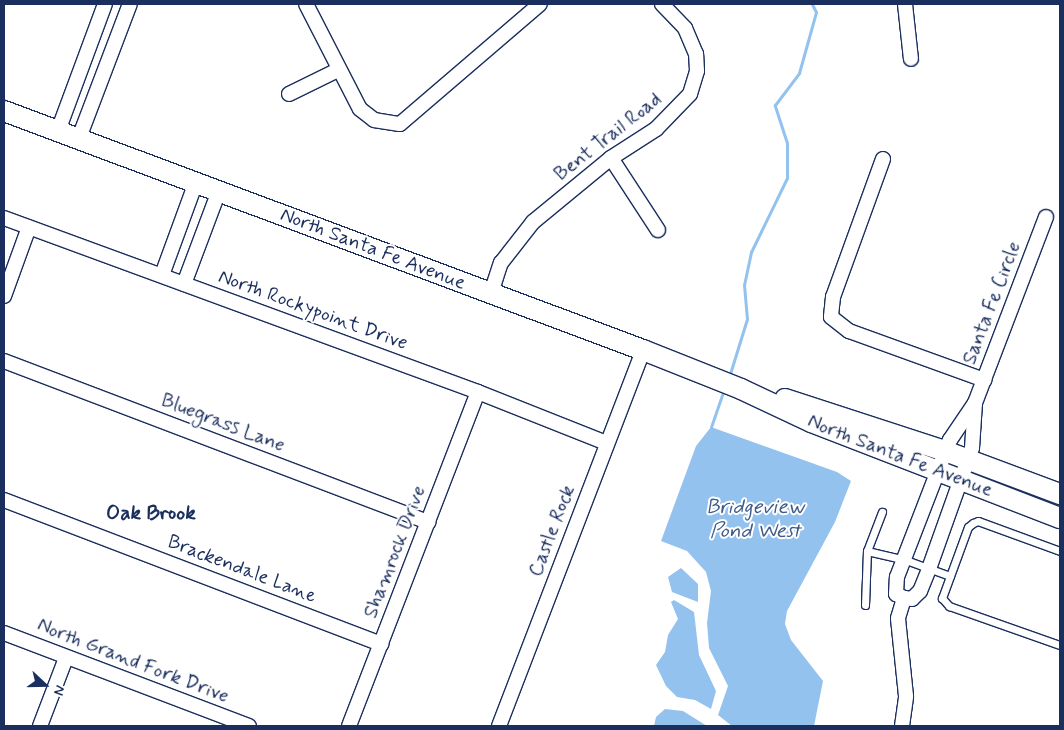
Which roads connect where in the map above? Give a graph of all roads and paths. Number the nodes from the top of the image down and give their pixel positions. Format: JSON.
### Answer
{"nodes":[{"id":1,"x":105,"y":4,"type":"edge"},
{"id":2,"x":130,"y":4,"type":"edge"},
{"id":3,"x":306,"y":4,"type":"edge"},
{"id":4,"x":540,"y":4,"type":"edge"},
{"id":5,"x":662,"y":4,"type":"edge"},
{"id":6,"x":905,"y":4,"type":"edge"},
{"id":7,"x":911,"y":59,"type":"dead end"},
{"id":8,"x":338,"y":70,"type":"junction"},
{"id":9,"x":290,"y":94,"type":"dead end"},
{"id":10,"x":4,"y":111,"type":"edge"},
{"id":11,"x":58,"y":131,"type":"junction"},
{"id":12,"x":79,"y":138,"type":"junction"},
{"id":13,"x":611,"y":158,"type":"junction"},
{"id":14,"x":883,"y":159,"type":"dead end"},
{"id":15,"x":196,"y":182,"type":"junction"},
{"id":16,"x":219,"y":191,"type":"junction"},
{"id":17,"x":1046,"y":217,"type":"dead end"},
{"id":18,"x":4,"y":218,"type":"edge"},
{"id":19,"x":29,"y":227,"type":"junction"},
{"id":20,"x":658,"y":230,"type":"dead end"},
{"id":21,"x":162,"y":275,"type":"junction"},
{"id":22,"x":184,"y":284,"type":"junction"},
{"id":23,"x":491,"y":293,"type":"junction"},
{"id":24,"x":4,"y":296,"type":"edge"},
{"id":25,"x":643,"y":350,"type":"junction"},
{"id":26,"x":4,"y":361,"type":"edge"},
{"id":27,"x":984,"y":380,"type":"junction"},
{"id":28,"x":742,"y":389,"type":"junction"},
{"id":29,"x":478,"y":392,"type":"junction"},
{"id":30,"x":975,"y":403,"type":"junction"},
{"id":31,"x":606,"y":443,"type":"junction"},
{"id":32,"x":945,"y":452,"type":"junction"},
{"id":33,"x":968,"y":460,"type":"junction"},
{"id":34,"x":938,"y":471,"type":"junction"},
{"id":35,"x":961,"y":480,"type":"junction"},
{"id":36,"x":1060,"y":494,"type":"edge"},
{"id":37,"x":4,"y":500,"type":"edge"},
{"id":38,"x":882,"y":512,"type":"dead end"},
{"id":39,"x":1060,"y":518,"type":"edge"},
{"id":40,"x":428,"y":522,"type":"junction"},
{"id":41,"x":867,"y":551,"type":"junction"},
{"id":42,"x":1060,"y":551,"type":"edge"},
{"id":43,"x":903,"y":559,"type":"junction"},
{"id":44,"x":929,"y":569,"type":"junction"},
{"id":45,"x":950,"y":576,"type":"junction"},
{"id":46,"x":904,"y":598,"type":"junction"},
{"id":47,"x":865,"y":605,"type":"dead end"},
{"id":48,"x":4,"y":633,"type":"edge"},
{"id":49,"x":382,"y":644,"type":"junction"},
{"id":50,"x":1060,"y":645,"type":"edge"},
{"id":51,"x":66,"y":658,"type":"junction"},
{"id":52,"x":40,"y":726,"type":"edge"},
{"id":53,"x":249,"y":726,"type":"edge"},
{"id":54,"x":349,"y":726,"type":"edge"},
{"id":55,"x":499,"y":726,"type":"edge"},
{"id":56,"x":902,"y":726,"type":"edge"}],
"edges":[{"from":1,"to":11,"type":"street"},
{"from":2,"to":12,"type":"street"},
{"from":3,"to":8,"type":"street"},
{"from":4,"to":8,"type":"street"},
{"from":5,"to":13,"type":"street","name":"Bent Trail Road"},
{"from":6,"to":7,"type":"street"},
{"from":8,"to":9,"type":"street"},
{"from":10,"to":11,"type":"main road","name":"North Santa Fe Avenue"},
{"from":11,"to":12,"type":"main road","name":"North Santa Fe Avenue"},
{"from":12,"to":15,"type":"main road","name":"North Santa Fe Avenue"},
{"from":13,"to":20,"type":"street"},
{"from":13,"to":23,"type":"street","name":"Bent Trail Road"},
{"from":14,"to":27,"type":"street"},
{"from":15,"to":16,"type":"main road","name":"North Santa Fe Avenue"},
{"from":15,"to":21,"type":"street"},
{"from":16,"to":22,"type":"street"},
{"from":16,"to":23,"type":"main road","name":"North Santa Fe Avenue"},
{"from":17,"to":27,"type":"street","name":"Santa Fe Circle"},
{"from":18,"to":19,"type":"street","name":"North Rockypoint Drive"},
{"from":19,"to":21,"type":"street","name":"North Rockypoint Drive"},
{"from":19,"to":24,"type":"street"},
{"from":21,"to":22,"type":"street","name":"North Rockypoint Drive"},
{"from":22,"to":29,"type":"street","name":"North Rockypoint Drive"},
{"from":23,"to":25,"type":"main road","name":"North Santa Fe Avenue"},
{"from":25,"to":28,"type":"main road","name":"North Santa Fe Avenue"},
{"from":25,"to":31,"type":"street","name":"Castle Rock"},
{"from":26,"to":40,"type":"street","name":"Bluegrass Lane"},
{"from":27,"to":30,"type":"street","name":"Santa Fe Circle"},
{"from":28,"to":32,"type":"main road","name":"North Santa Fe Avenue"},
{"from":28,"to":34,"type":"main road","name":"North Santa Fe Avenue"},
{"from":29,"to":31,"type":"street","name":"North Rockypoint Drive"},
{"from":29,"to":40,"type":"street","name":"Shamrock Drive"},
{"from":30,"to":32,"type":"street","name":"Santa Fe Circle"},
{"from":30,"to":33,"type":"street","name":"Santa Fe Circle"},
{"from":31,"to":55,"type":"street","name":"Castle Rock"},
{"from":32,"to":33,"type":"main road","name":"North Santa Fe Avenue"},
{"from":32,"to":34,"type":"street","name":"Santa Fe Circle"},
{"from":33,"to":35,"type":"street","name":"Santa Fe Circle"},
{"from":33,"to":36,"type":"main road","name":"North Santa Fe Avenue"},
{"from":34,"to":35,"type":"main road","name":"North Santa Fe Avenue"},
{"from":34,"to":43,"type":"street","name":"Santa Fe Circle"},
{"from":35,"to":39,"type":"main road","name":"North Santa Fe Avenue"},
{"from":35,"to":44,"type":"street","name":"Santa Fe Circle"},
{"from":37,"to":49,"type":"street","name":"Brackendale Lane"},
{"from":38,"to":41,"type":"lane"},
{"from":40,"to":49,"type":"street","name":"Shamrock Drive"},
{"from":41,"to":43,"type":"lane"},
{"from":41,"to":47,"type":"lane"},
{"from":42,"to":45,"type":"lane"},
{"from":43,"to":44,"type":"lane"},
{"from":43,"to":46,"type":"street","name":"Santa Fe Circle"},
{"from":44,"to":45,"type":"lane"},
{"from":44,"to":46,"type":"street","name":"Santa Fe Circle"},
{"from":45,"to":50,"type":"lane"},
{"from":46,"to":56,"type":"street"},
{"from":48,"to":51,"type":"street","name":"North Grand Fork Drive"},
{"from":49,"to":54,"type":"street","name":"Shamrock Drive"},
{"from":51,"to":52,"type":"street"},
{"from":51,"to":53,"type":"street","name":"North Grand Fork Drive"}]}
